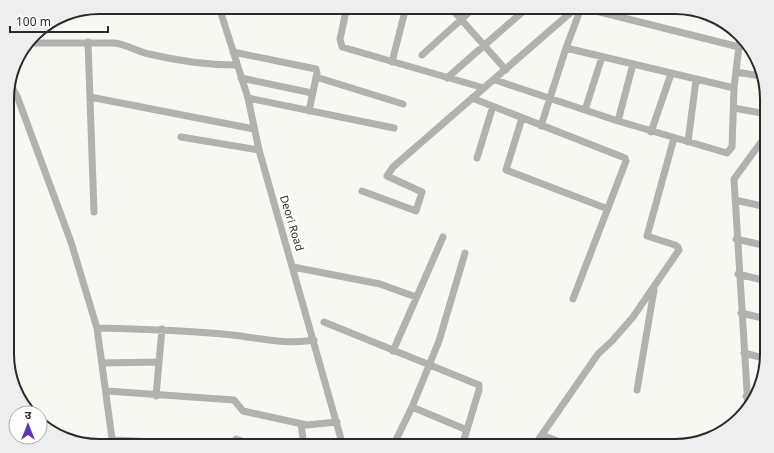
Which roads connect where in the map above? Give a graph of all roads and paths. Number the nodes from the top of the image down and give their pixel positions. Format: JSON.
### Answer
{"nodes":[{"id":1,"x":221,"y":14,"type":"edge"},
{"id":2,"x":345,"y":14,"type":"edge"},
{"id":3,"x":404,"y":14,"type":"edge"},
{"id":4,"x":456,"y":14,"type":"edge"},
{"id":5,"x":467,"y":14,"type":"edge"},
{"id":6,"x":520,"y":14,"type":"edge"},
{"id":7,"x":571,"y":14,"type":"edge"},
{"id":8,"x":577,"y":14,"type":"edge"},
{"id":9,"x":607,"y":14,"type":"edge"},
{"id":10,"x":461,"y":19,"type":"junction"},
{"id":11,"x":88,"y":42,"type":"junction"},
{"id":12,"x":36,"y":43,"type":"edge"},
{"id":13,"x":739,"y":44,"type":"edge"},
{"id":14,"x":485,"y":45,"type":"junction"},
{"id":15,"x":739,"y":47,"type":"junction"},
{"id":16,"x":566,"y":48,"type":"junction"},
{"id":17,"x":233,"y":52,"type":"junction"},
{"id":18,"x":422,"y":55,"type":"dead end"},
{"id":19,"x":602,"y":57,"type":"junction"},
{"id":20,"x":392,"y":62,"type":"junction"},
{"id":21,"x":633,"y":64,"type":"junction"},
{"id":22,"x":237,"y":65,"type":"junction"},
{"id":23,"x":506,"y":70,"type":"junction"},
{"id":24,"x":736,"y":72,"type":"junction"},
{"id":25,"x":671,"y":74,"type":"junction"},
{"id":26,"x":756,"y":75,"type":"edge"},
{"id":27,"x":316,"y":77,"type":"junction"},
{"id":28,"x":241,"y":78,"type":"junction"},
{"id":29,"x":448,"y":78,"type":"junction"},
{"id":30,"x":495,"y":80,"type":"junction"},
{"id":31,"x":696,"y":80,"type":"junction"},
{"id":32,"x":484,"y":88,"type":"junction"},
{"id":33,"x":734,"y":88,"type":"junction"},
{"id":34,"x":15,"y":92,"type":"edge"},
{"id":35,"x":312,"y":93,"type":"junction"},
{"id":36,"x":90,"y":96,"type":"junction"},
{"id":37,"x":248,"y":98,"type":"junction"},
{"id":38,"x":472,"y":98,"type":"junction"},
{"id":39,"x":549,"y":99,"type":"junction"},
{"id":40,"x":403,"y":104,"type":"dead end"},
{"id":41,"x":493,"y":106,"type":"junction"},
{"id":42,"x":734,"y":108,"type":"junction"},
{"id":43,"x":585,"y":110,"type":"junction"},
{"id":44,"x":309,"y":111,"type":"junction"},
{"id":45,"x":760,"y":113,"type":"edge"},
{"id":46,"x":522,"y":118,"type":"junction"},
{"id":47,"x":618,"y":121,"type":"junction"},
{"id":48,"x":541,"y":126,"type":"junction"},
{"id":49,"x":254,"y":128,"type":"junction"},
{"id":50,"x":394,"y":128,"type":"dead end"},
{"id":51,"x":651,"y":132,"type":"junction"},
{"id":52,"x":181,"y":137,"type":"dead end"},
{"id":53,"x":674,"y":138,"type":"junction"},
{"id":54,"x":688,"y":142,"type":"junction"},
{"id":55,"x":760,"y":143,"type":"edge"},
{"id":56,"x":259,"y":150,"type":"junction"},
{"id":57,"x":477,"y":158,"type":"dead end"},
{"id":58,"x":362,"y":190,"type":"dead end"},
{"id":59,"x":735,"y":200,"type":"junction"},
{"id":60,"x":760,"y":205,"type":"edge"},
{"id":61,"x":608,"y":209,"type":"junction"},
{"id":62,"x":94,"y":212,"type":"dead end"},
{"id":63,"x":443,"y":237,"type":"dead end"},
{"id":64,"x":736,"y":239,"type":"junction"},
{"id":65,"x":760,"y":244,"type":"edge"},
{"id":66,"x":465,"y":253,"type":"dead end"},
{"id":67,"x":293,"y":267,"type":"junction"},
{"id":68,"x":738,"y":274,"type":"junction"},
{"id":69,"x":760,"y":279,"type":"edge"},
{"id":70,"x":654,"y":287,"type":"junction"},
{"id":71,"x":416,"y":297,"type":"junction"},
{"id":72,"x":573,"y":299,"type":"dead end"},
{"id":73,"x":741,"y":313,"type":"junction"},
{"id":74,"x":760,"y":317,"type":"edge"},
{"id":75,"x":324,"y":322,"type":"dead end"},
{"id":76,"x":97,"y":328,"type":"junction"},
{"id":77,"x":162,"y":329,"type":"junction"},
{"id":78,"x":314,"y":340,"type":"junction"},
{"id":79,"x":393,"y":351,"type":"junction"},
{"id":80,"x":744,"y":353,"type":"junction"},
{"id":81,"x":760,"y":357,"type":"edge"},
{"id":82,"x":159,"y":362,"type":"junction"},
{"id":83,"x":103,"y":363,"type":"junction"},
{"id":84,"x":428,"y":366,"type":"junction"},
{"id":85,"x":637,"y":390,"type":"dead end"},
{"id":86,"x":107,"y":391,"type":"junction"},
{"id":87,"x":156,"y":396,"type":"junction"},
{"id":88,"x":746,"y":396,"type":"joint"},
{"id":89,"x":747,"y":399,"type":"edge"},
{"id":90,"x":412,"y":407,"type":"junction"},
{"id":91,"x":336,"y":422,"type":"junction"},
{"id":92,"x":301,"y":424,"type":"junction"},
{"id":93,"x":467,"y":430,"type":"junction"},
{"id":94,"x":542,"y":435,"type":"junction"},
{"id":95,"x":113,"y":439,"type":"edge"},
{"id":96,"x":303,"y":439,"type":"edge"},
{"id":97,"x":341,"y":439,"type":"edge"},
{"id":98,"x":396,"y":439,"type":"edge"},
{"id":99,"x":464,"y":439,"type":"edge"},
{"id":100,"x":539,"y":439,"type":"edge"},
{"id":101,"x":552,"y":439,"type":"edge"}],
"edges":[{"from":1,"to":17,"type":"street","name":"Deori Road"},
{"from":2,"to":20,"type":"street"},
{"from":3,"to":20,"type":"street"},
{"from":4,"to":10,"type":"street"},
{"from":5,"to":10,"type":"street"},
{"from":6,"to":14,"type":"street"},
{"from":7,"to":23,"type":"street"},
{"from":8,"to":16,"type":"street"},
{"from":9,"to":15,"type":"street"},
{"from":10,"to":14,"type":"street"},
{"from":10,"to":18,"type":"street"},
{"from":11,"to":12,"type":"street"},
{"from":11,"to":22,"type":"street"},
{"from":11,"to":36,"type":"street"},
{"from":13,"to":15,"type":"street"},
{"from":14,"to":23,"type":"street"},
{"from":14,"to":29,"type":"street"},
{"from":15,"to":24,"type":"street"},
{"from":16,"to":19,"type":"street"},
{"from":16,"to":39,"type":"street"},
{"from":17,"to":22,"type":"street","name":"Deori Road"},
{"from":17,"to":27,"type":"street"},
{"from":19,"to":21,"type":"street"},
{"from":19,"to":43,"type":"street"},
{"from":20,"to":29,"type":"street"},
{"from":21,"to":25,"type":"street"},
{"from":21,"to":47,"type":"street"},
{"from":22,"to":28,"type":"street","name":"Deori Road"},
{"from":23,"to":30,"type":"street"},
{"from":24,"to":26,"type":"street"},
{"from":24,"to":33,"type":"street"},
{"from":25,"to":31,"type":"street"},
{"from":25,"to":51,"type":"street"},
{"from":27,"to":35,"type":"street"},
{"from":27,"to":40,"type":"street"},
{"from":28,"to":35,"type":"street"},
{"from":28,"to":37,"type":"street","name":"Deori Road"},
{"from":29,"to":32,"type":"street"},
{"from":30,"to":32,"type":"street"},
{"from":30,"to":39,"type":"street"},
{"from":31,"to":33,"type":"street"},
{"from":31,"to":54,"type":"street"},
{"from":32,"to":38,"type":"street"},
{"from":33,"to":42,"type":"street"},
{"from":34,"to":76,"type":"street"},
{"from":35,"to":44,"type":"street"},
{"from":36,"to":49,"type":"street"},
{"from":36,"to":62,"type":"street"},
{"from":37,"to":44,"type":"street"},
{"from":37,"to":49,"type":"street","name":"Deori Road"},
{"from":38,"to":41,"type":"street"},
{"from":38,"to":58,"type":"street"},
{"from":39,"to":43,"type":"street"},
{"from":39,"to":48,"type":"street"},
{"from":41,"to":46,"type":"street"},
{"from":41,"to":57,"type":"street"},
{"from":42,"to":45,"type":"street"},
{"from":42,"to":54,"type":"street"},
{"from":43,"to":47,"type":"street"},
{"from":44,"to":50,"type":"street"},
{"from":46,"to":48,"type":"street"},
{"from":46,"to":61,"type":"street"},
{"from":47,"to":51,"type":"street"},
{"from":48,"to":61,"type":"street"},
{"from":49,"to":56,"type":"street","name":"Deori Road"},
{"from":51,"to":53,"type":"street"},
{"from":52,"to":56,"type":"street"},
{"from":53,"to":54,"type":"street"},
{"from":53,"to":70,"type":"street"},
{"from":55,"to":59,"type":"street"},
{"from":56,"to":67,"type":"street","name":"Deori Road"},
{"from":59,"to":60,"type":"street"},
{"from":59,"to":64,"type":"street"},
{"from":61,"to":72,"type":"street"},
{"from":63,"to":71,"type":"street"},
{"from":64,"to":65,"type":"street"},
{"from":64,"to":68,"type":"street"},
{"from":66,"to":84,"type":"street"},
{"from":67,"to":71,"type":"street"},
{"from":67,"to":78,"type":"street","name":"Deori Road"},
{"from":68,"to":69,"type":"street"},
{"from":68,"to":73,"type":"street"},
{"from":70,"to":85,"type":"street"},
{"from":70,"to":94,"type":"street"},
{"from":71,"to":79,"type":"street"},
{"from":73,"to":74,"type":"street"},
{"from":73,"to":80,"type":"street"},
{"from":75,"to":79,"type":"street"},
{"from":76,"to":77,"type":"street"},
{"from":76,"to":83,"type":"street"},
{"from":77,"to":78,"type":"street"},
{"from":77,"to":82,"type":"street"},
{"from":78,"to":91,"type":"street","name":"Deori Road"},
{"from":79,"to":84,"type":"street"},
{"from":80,"to":81,"type":"street"},
{"from":80,"to":88,"type":"street"},
{"from":82,"to":83,"type":"street"},
{"from":82,"to":87,"type":"street"},
{"from":83,"to":86,"type":"street"},
{"from":84,"to":90,"type":"street"},
{"from":84,"to":93,"type":"street"},
{"from":86,"to":87,"type":"street"},
{"from":86,"to":95,"type":"street"},
{"from":87,"to":92,"type":"street"},
{"from":88,"to":89,"type":"street"},
{"from":90,"to":93,"type":"street"},
{"from":90,"to":98,"type":"street"},
{"from":91,"to":92,"type":"street"},
{"from":91,"to":97,"type":"street","name":"Deori Road"},
{"from":92,"to":96,"type":"street"},
{"from":93,"to":99,"type":"street"},
{"from":94,"to":100,"type":"street"},
{"from":94,"to":101,"type":"street"}]}
